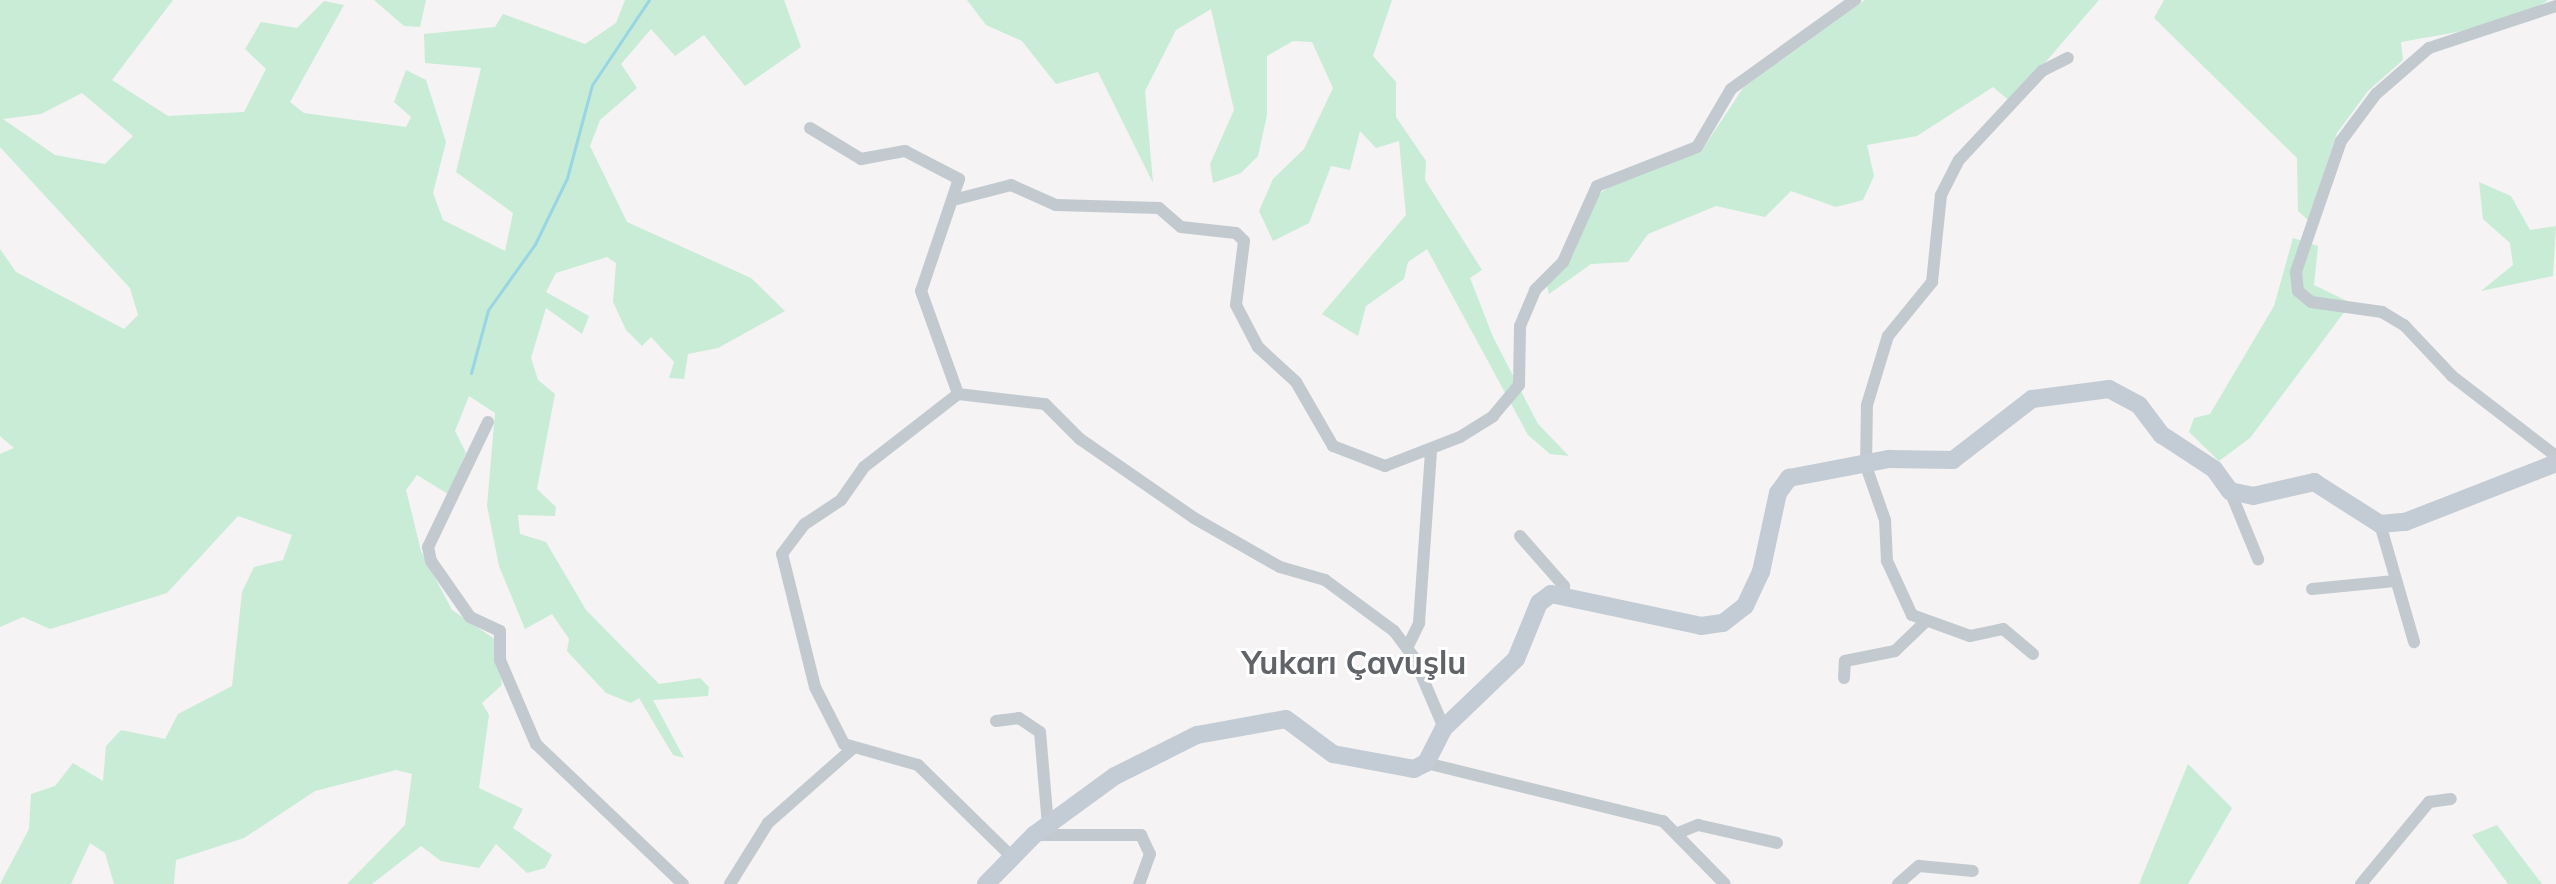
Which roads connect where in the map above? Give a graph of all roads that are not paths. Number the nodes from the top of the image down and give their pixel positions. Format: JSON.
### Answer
{"nodes":[{"id":1,"x":1855,"y":0,"type":"edge"},
{"id":2,"x":2556,"y":6,"type":"edge"},
{"id":3,"x":2068,"y":58,"type":"dead end"},
{"id":4,"x":810,"y":128,"type":"dead end"},
{"id":5,"x":957,"y":199,"type":"junction"},
{"id":6,"x":958,"y":394,"type":"junction"},
{"id":7,"x":488,"y":422,"type":"dead end"},
{"id":8,"x":1431,"y":450,"type":"junction"},
{"id":9,"x":2556,"y":456,"type":"edge"},
{"id":10,"x":2556,"y":463,"type":"edge"},
{"id":11,"x":1866,"y":466,"type":"junction"},
{"id":12,"x":2230,"y":491,"type":"junction"},
{"id":13,"x":2380,"y":524,"type":"junction"},
{"id":14,"x":1520,"y":536,"type":"dead end"},
{"id":15,"x":2258,"y":559,"type":"dead end"},
{"id":16,"x":2395,"y":581,"type":"junction"},
{"id":17,"x":2312,"y":589,"type":"dead end"},
{"id":18,"x":1564,"y":597,"type":"junction"},
{"id":19,"x":1925,"y":622,"type":"junction"},
{"id":20,"x":2414,"y":642,"type":"dead end"},
{"id":21,"x":1407,"y":648,"type":"junction"},
{"id":22,"x":2033,"y":654,"type":"dead end"},
{"id":23,"x":1844,"y":678,"type":"dead end"},
{"id":24,"x":996,"y":721,"type":"dead end"},
{"id":25,"x":1444,"y":728,"type":"junction"},
{"id":26,"x":852,"y":749,"type":"junction"},
{"id":27,"x":1426,"y":763,"type":"junction"},
{"id":28,"x":2451,"y":799,"type":"dead end"},
{"id":29,"x":1041,"y":830,"type":"junction"},
{"id":30,"x":1678,"y":833,"type":"junction"},
{"id":31,"x":1777,"y":843,"type":"dead end"},
{"id":32,"x":1012,"y":857,"type":"junction"},
{"id":33,"x":1973,"y":871,"type":"dead end"},
{"id":34,"x":683,"y":884,"type":"edge"},
{"id":35,"x":730,"y":884,"type":"edge"},
{"id":36,"x":986,"y":884,"type":"edge"},
{"id":37,"x":1139,"y":884,"type":"edge"},
{"id":38,"x":1725,"y":884,"type":"edge"},
{"id":39,"x":1898,"y":884,"type":"edge"},
{"id":40,"x":2361,"y":884,"type":"edge"}],
"edges":[{"from":1,"to":8,"type":"street"},
{"from":2,"to":9,"type":"street"},
{"from":3,"to":11,"type":"street"},
{"from":4,"to":5,"type":"street"},
{"from":5,"to":6,"type":"street"},
{"from":5,"to":8,"type":"street"},
{"from":6,"to":21,"type":"street"},
{"from":6,"to":26,"type":"street"},
{"from":7,"to":34,"type":"street"},
{"from":8,"to":21,"type":"street"},
{"from":10,"to":13,"type":"street"},
{"from":11,"to":12,"type":"street"},
{"from":11,"to":18,"type":"street"},
{"from":11,"to":19,"type":"street"},
{"from":12,"to":13,"type":"street"},
{"from":12,"to":15,"type":"street"},
{"from":13,"to":16,"type":"street"},
{"from":14,"to":18,"type":"street"},
{"from":16,"to":17,"type":"street"},
{"from":16,"to":20,"type":"street"},
{"from":18,"to":25,"type":"street"},
{"from":19,"to":22,"type":"street"},
{"from":19,"to":23,"type":"street"},
{"from":21,"to":25,"type":"street"},
{"from":24,"to":29,"type":"street"},
{"from":25,"to":27,"type":"street"},
{"from":26,"to":32,"type":"street"},
{"from":26,"to":35,"type":"street"},
{"from":27,"to":29,"type":"street"},
{"from":27,"to":30,"type":"street"},
{"from":28,"to":40,"type":"street"},
{"from":29,"to":32,"type":"street"},
{"from":29,"to":37,"type":"street"},
{"from":30,"to":31,"type":"street"},
{"from":30,"to":38,"type":"street"},
{"from":32,"to":36,"type":"street"},
{"from":33,"to":39,"type":"street"}]}
